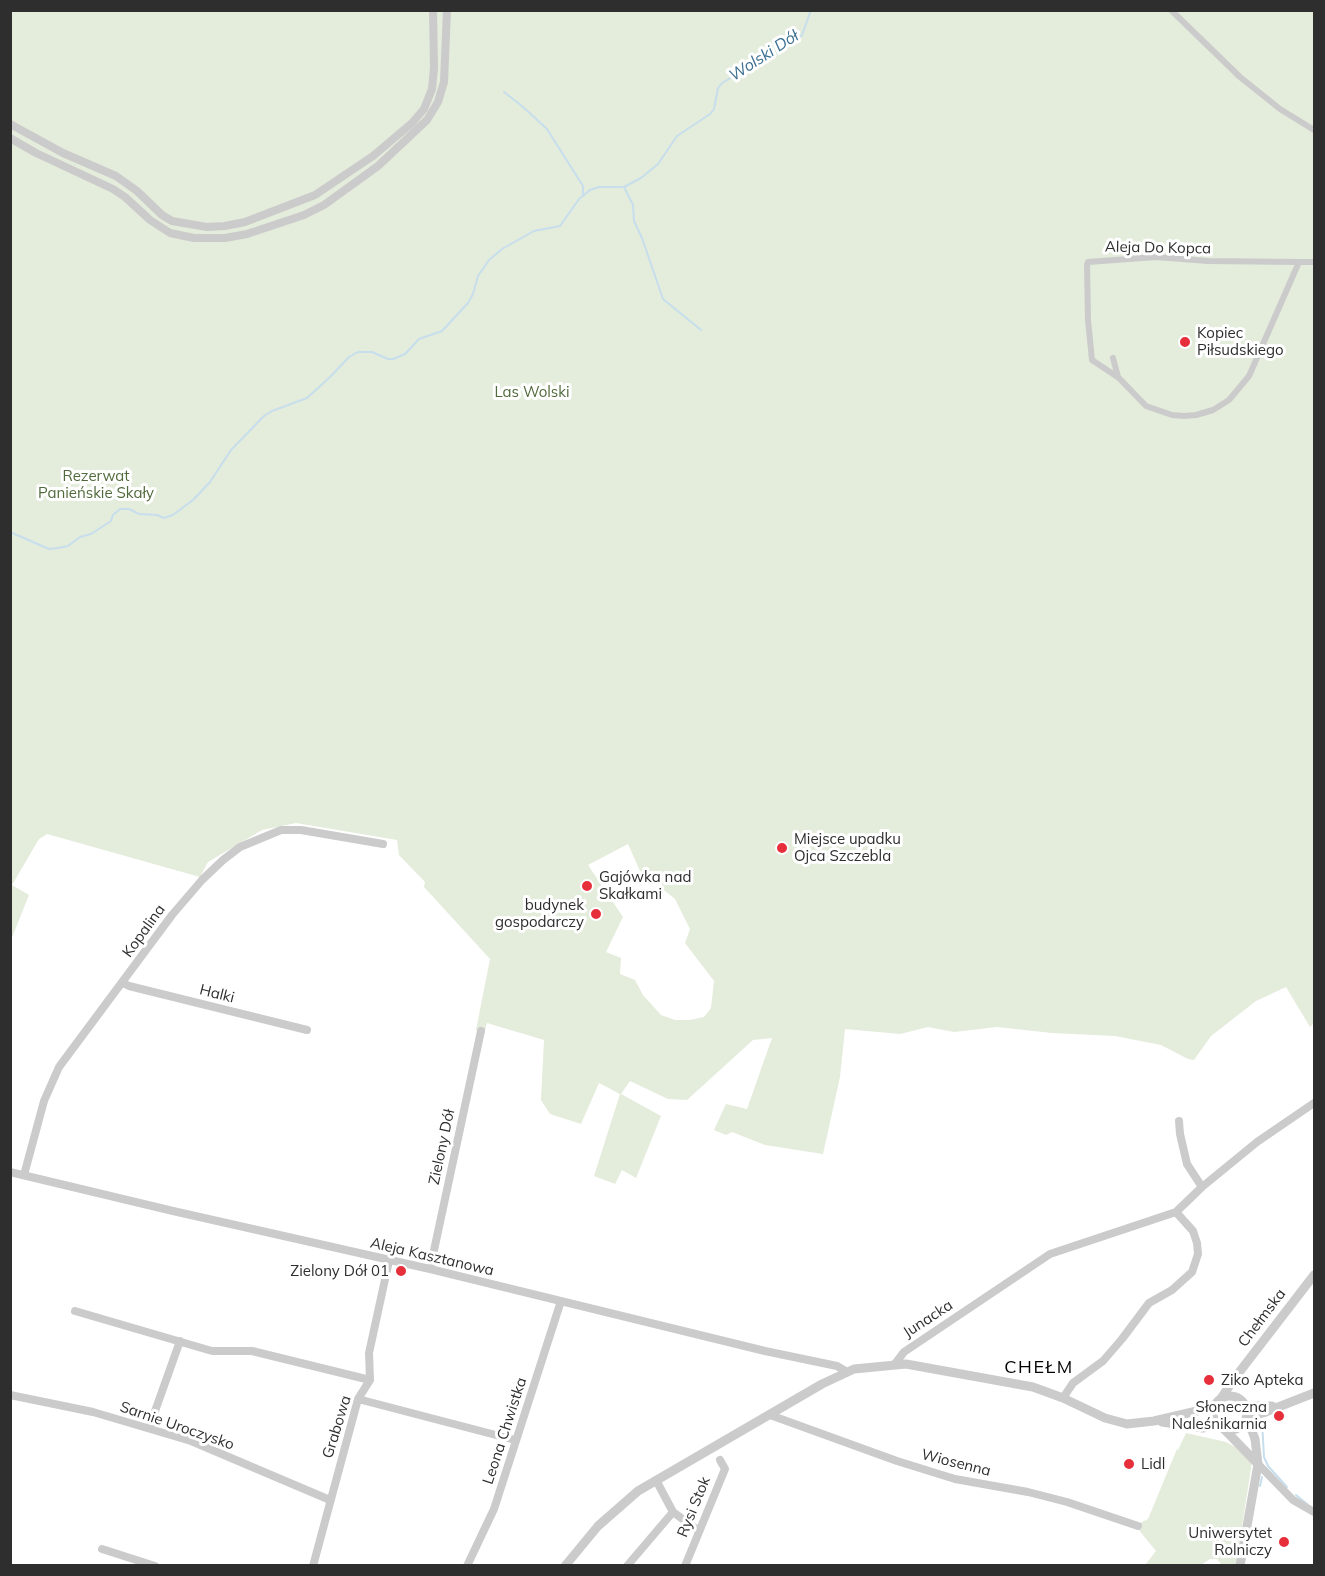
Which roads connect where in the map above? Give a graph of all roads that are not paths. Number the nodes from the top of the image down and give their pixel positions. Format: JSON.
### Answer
{"nodes":[{"id":1,"x":433,"y":10,"type":"edge"},
{"id":2,"x":447,"y":10,"type":"edge"},
{"id":3,"x":1171,"y":10,"type":"edge"},
{"id":4,"x":10,"y":124,"type":"edge"},
{"id":5,"x":1314,"y":130,"type":"edge"},
{"id":6,"x":10,"y":138,"type":"edge"},
{"id":7,"x":1299,"y":261,"type":"junction"},
{"id":8,"x":1314,"y":262,"type":"edge"},
{"id":9,"x":1113,"y":358,"type":"dead end"},
{"id":10,"x":1119,"y":378,"type":"junction"},
{"id":11,"x":383,"y":844,"type":"dead end"},
{"id":12,"x":123,"y":983,"type":"junction"},
{"id":13,"x":307,"y":1030,"type":"dead end"},
{"id":14,"x":481,"y":1031,"type":"dead end"},
{"id":15,"x":1314,"y":1103,"type":"edge"},
{"id":16,"x":1179,"y":1121,"type":"dead end"},
{"id":17,"x":10,"y":1172,"type":"edge"},
{"id":18,"x":24,"y":1175,"type":"junction"},
{"id":19,"x":1202,"y":1187,"type":"junction"},
{"id":20,"x":1176,"y":1212,"type":"junction"},
{"id":21,"x":390,"y":1261,"type":"junction"},
{"id":22,"x":430,"y":1269,"type":"junction"},
{"id":23,"x":1314,"y":1275,"type":"edge"},
{"id":24,"x":561,"y":1301,"type":"junction"},
{"id":25,"x":75,"y":1311,"type":"dead end"},
{"id":26,"x":180,"y":1341,"type":"junction"},
{"id":27,"x":895,"y":1364,"type":"junction"},
{"id":28,"x":847,"y":1372,"type":"junction"},
{"id":29,"x":1234,"y":1379,"type":"junction"},
{"id":30,"x":370,"y":1380,"type":"junction"},
{"id":31,"x":1314,"y":1393,"type":"edge"},
{"id":32,"x":10,"y":1395,"type":"edge"},
{"id":33,"x":1064,"y":1398,"type":"junction"},
{"id":34,"x":358,"y":1399,"type":"junction"},
{"id":35,"x":1218,"y":1402,"type":"junction"},
{"id":36,"x":1243,"y":1403,"type":"junction"},
{"id":37,"x":1281,"y":1405,"type":"junction"},
{"id":38,"x":770,"y":1415,"type":"junction"},
{"id":39,"x":1247,"y":1418,"type":"junction"},
{"id":40,"x":1154,"y":1421,"type":"junction"},
{"id":41,"x":1220,"y":1427,"type":"junction"},
{"id":42,"x":149,"y":1428,"type":"junction"},
{"id":43,"x":515,"y":1440,"type":"junction"},
{"id":44,"x":720,"y":1460,"type":"dead end"},
{"id":45,"x":1258,"y":1464,"type":"junction"},
{"id":46,"x":656,"y":1480,"type":"junction"},
{"id":47,"x":330,"y":1500,"type":"junction"},
{"id":48,"x":673,"y":1512,"type":"junction"},
{"id":49,"x":1314,"y":1512,"type":"edge"},
{"id":50,"x":1138,"y":1526,"type":"dead end"},
{"id":51,"x":699,"y":1531,"type":"junction"},
{"id":52,"x":102,"y":1549,"type":"dead end"},
{"id":53,"x":155,"y":1566,"type":"edge"},
{"id":54,"x":313,"y":1566,"type":"edge"},
{"id":55,"x":467,"y":1566,"type":"edge"},
{"id":56,"x":565,"y":1566,"type":"edge"},
{"id":57,"x":627,"y":1566,"type":"edge"},
{"id":58,"x":685,"y":1566,"type":"edge"},
{"id":59,"x":1240,"y":1566,"type":"edge"}],
"edges":[{"from":1,"to":4,"type":"street"},
{"from":2,"to":6,"type":"street"},
{"from":3,"to":5,"type":"street"},
{"from":7,"to":8,"type":"street","name":"Aleja Do Kopca"},
{"from":7,"to":10,"type":"street"},
{"from":7,"to":10,"type":"street","name":"Aleja Do Kopca"},
{"from":9,"to":10,"type":"street"},
{"from":11,"to":12,"type":"street","name":"Kopalina"},
{"from":12,"to":13,"type":"street","name":"Halki"},
{"from":12,"to":18,"type":"street","name":"Kopalina"},
{"from":14,"to":22,"type":"street","name":"Zielony Dół"},
{"from":15,"to":19,"type":"street","name":"Junacka"},
{"from":16,"to":19,"type":"street"},
{"from":17,"to":18,"type":"street","name":"Aleja Kasztanowa"},
{"from":18,"to":21,"type":"street","name":"Aleja Kasztanowa"},
{"from":19,"to":20,"type":"street","name":"Junacka"},
{"from":20,"to":27,"type":"street","name":"Junacka"},
{"from":20,"to":33,"type":"street"},
{"from":21,"to":22,"type":"street","name":"Aleja Kasztanowa"},
{"from":21,"to":30,"type":"street"},
{"from":22,"to":24,"type":"street","name":"Aleja Kasztanowa"},
{"from":23,"to":29,"type":"street","name":"Chełmska"},
{"from":24,"to":28,"type":"street","name":"Aleja Kasztanowa"},
{"from":24,"to":43,"type":"street","name":"Leona Chwistka"},
{"from":25,"to":26,"type":"street"},
{"from":26,"to":30,"type":"street"},
{"from":26,"to":42,"type":"street"},
{"from":27,"to":28,"type":"street"},
{"from":27,"to":33,"type":"street"},
{"from":28,"to":38,"type":"street"},
{"from":29,"to":35,"type":"street","name":"Chełmska"},
{"from":29,"to":36,"type":"street"},
{"from":30,"to":34,"type":"street","name":"Grabowa"},
{"from":31,"to":37,"type":"street"},
{"from":32,"to":42,"type":"street","name":"Sarnie Uroczysko"},
{"from":33,"to":40,"type":"street"},
{"from":34,"to":43,"type":"street"},
{"from":34,"to":47,"type":"street","name":"Grabowa"},
{"from":35,"to":36,"type":"street"},
{"from":35,"to":40,"type":"street"},
{"from":35,"to":41,"type":"street"},
{"from":36,"to":37,"type":"street"},
{"from":36,"to":39,"type":"street"},
{"from":37,"to":39,"type":"street"},
{"from":38,"to":46,"type":"street"},
{"from":38,"to":50,"type":"street","name":"Wiosenna"},
{"from":39,"to":41,"type":"street"},
{"from":39,"to":45,"type":"street"},
{"from":40,"to":41,"type":"street"},
{"from":41,"to":45,"type":"street"},
{"from":42,"to":47,"type":"street","name":"Sarnie Uroczysko"},
{"from":43,"to":55,"type":"street","name":"Leona Chwistka"},
{"from":44,"to":51,"type":"street","name":"Rysi Stok"},
{"from":45,"to":49,"type":"street"},
{"from":45,"to":59,"type":"street"},
{"from":46,"to":48,"type":"street"},
{"from":46,"to":56,"type":"street"},
{"from":47,"to":54,"type":"street","name":"Grabowa"},
{"from":48,"to":51,"type":"street"},
{"from":48,"to":57,"type":"street"},
{"from":51,"to":58,"type":"street","name":"Rysi Stok"},
{"from":52,"to":53,"type":"street"}]}
